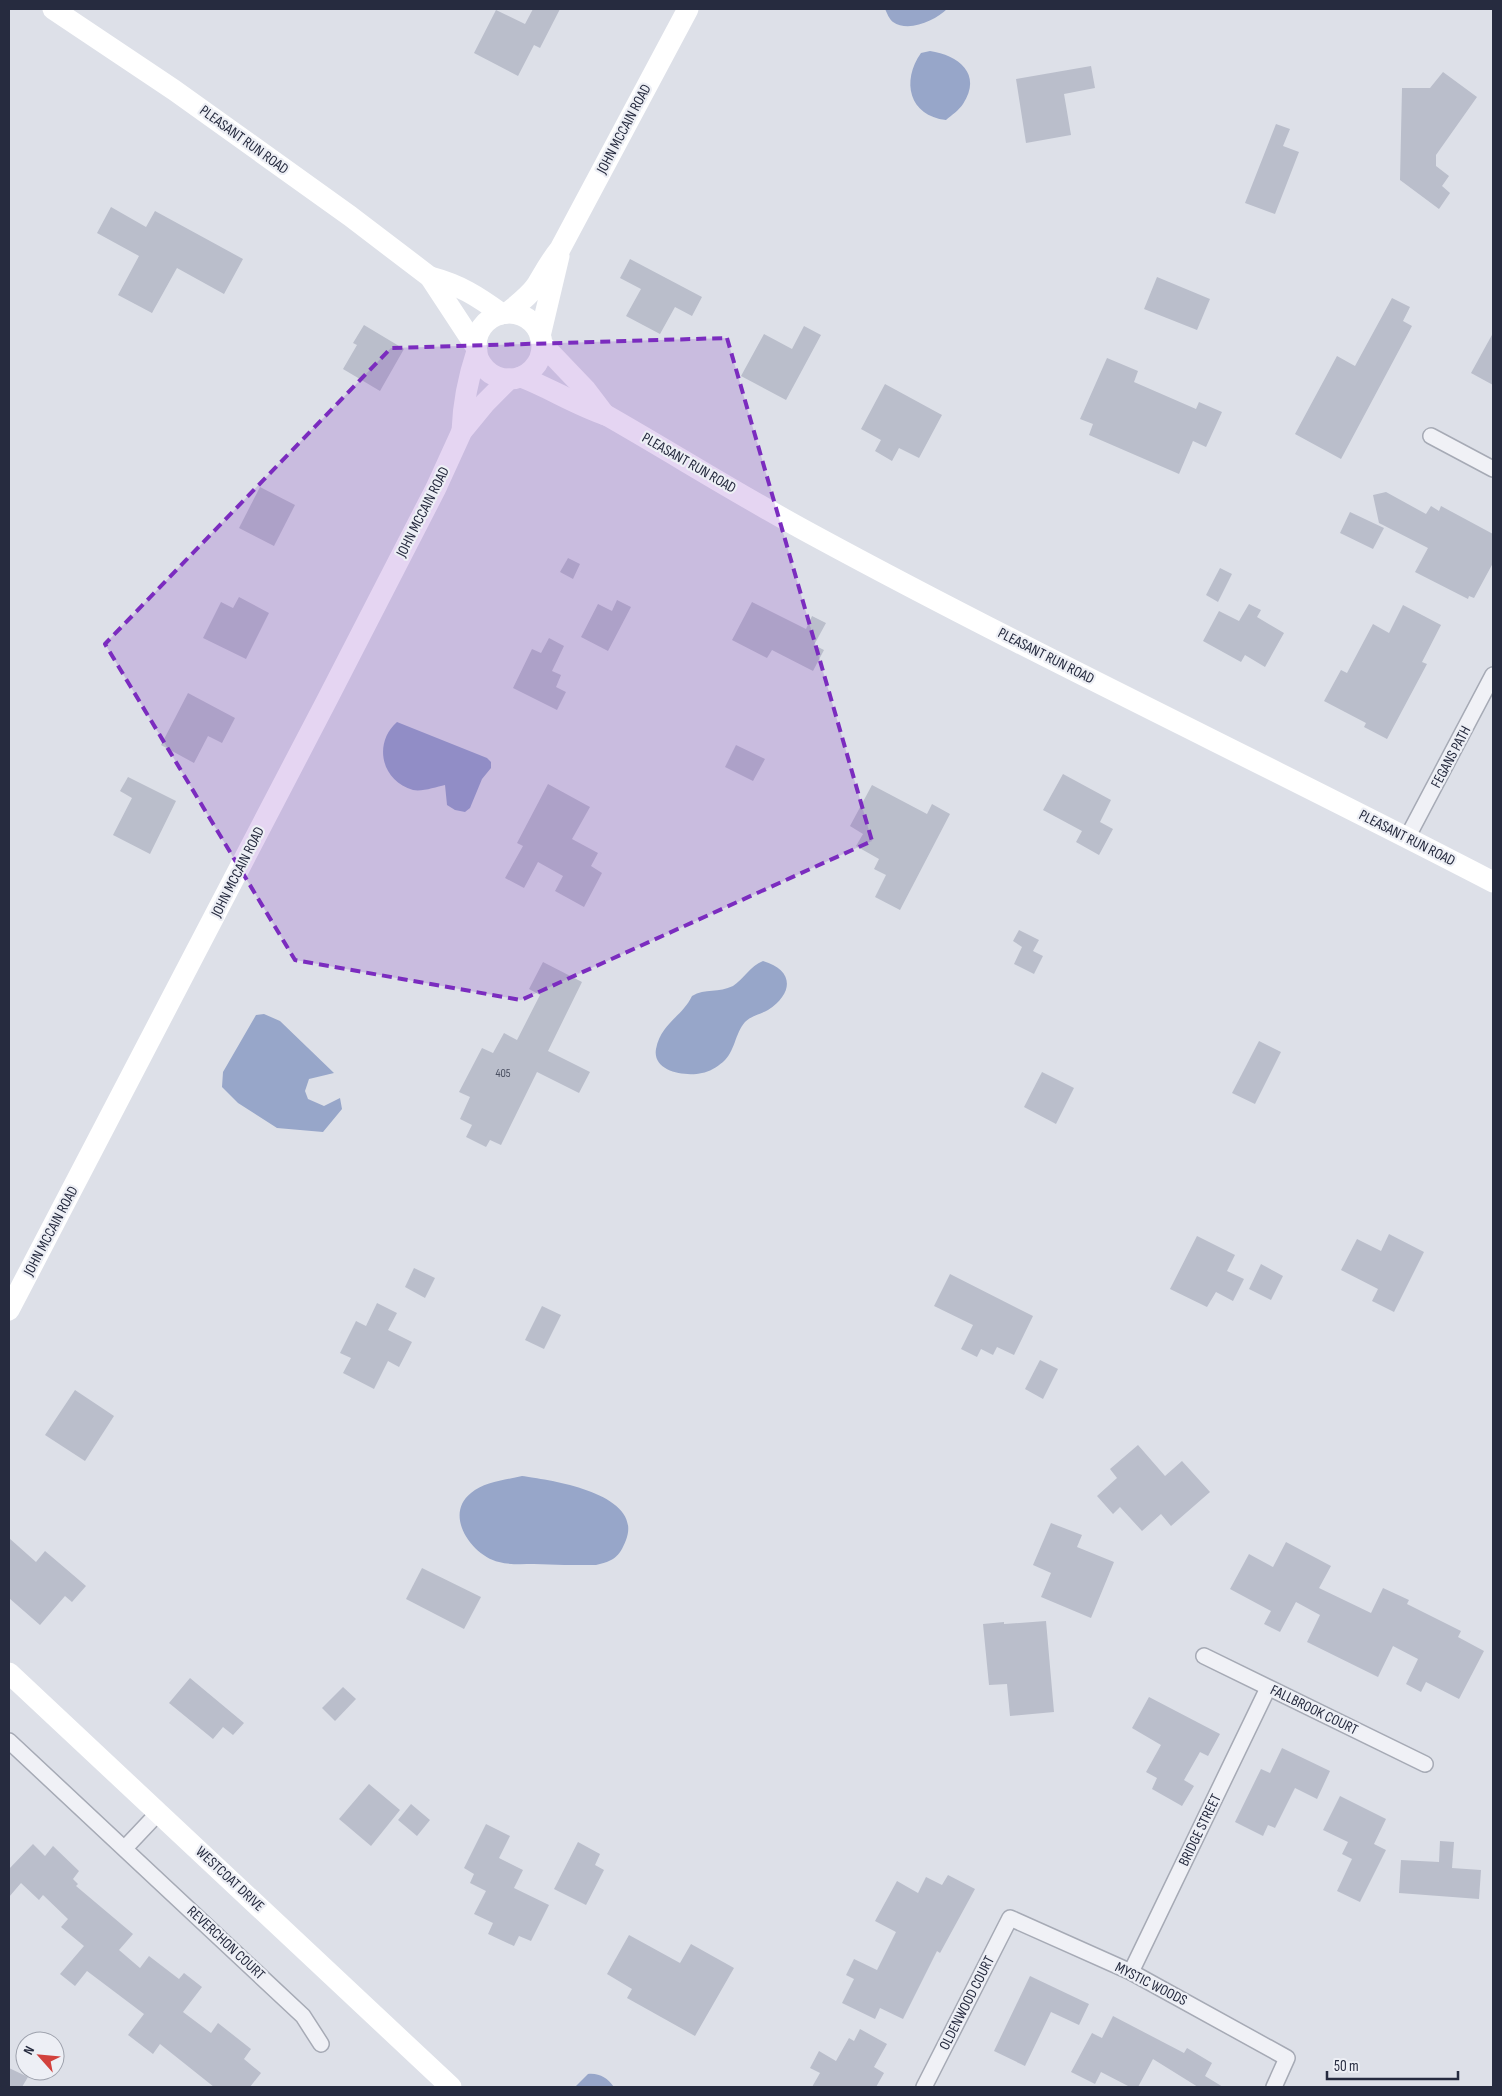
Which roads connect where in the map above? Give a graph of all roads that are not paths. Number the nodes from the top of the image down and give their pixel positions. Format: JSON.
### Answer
{"nodes":[{"id":1,"x":53,"y":9,"type":"edge"},
{"id":2,"x":688,"y":9,"type":"edge"},
{"id":3,"x":560,"y":249,"type":"junction"},
{"id":4,"x":430,"y":277,"type":"junction"},
{"id":5,"x":547,"y":311,"type":"junction"},
{"id":6,"x":504,"y":314,"type":"junction"},
{"id":7,"x":457,"y":318,"type":"junction"},
{"id":8,"x":541,"y":340,"type":"junction"},
{"id":9,"x":477,"y":349,"type":"junction"},
{"id":10,"x":562,"y":365,"type":"junction"},
{"id":11,"x":515,"y":378,"type":"junction"},
{"id":12,"x":468,"y":380,"type":"junction"},
{"id":13,"x":606,"y":415,"type":"junction"},
{"id":14,"x":462,"y":431,"type":"junction"},
{"id":15,"x":1431,"y":436,"type":"dead end"},
{"id":16,"x":1493,"y":469,"type":"edge"},
{"id":17,"x":1493,"y":675,"type":"edge"},
{"id":18,"x":1407,"y":838,"type":"junction"},
{"id":19,"x":1493,"y":882,"type":"edge"},
{"id":20,"x":9,"y":1310,"type":"edge"},
{"id":21,"x":1204,"y":1656,"type":"dead end"},
{"id":22,"x":9,"y":1673,"type":"edge"},
{"id":23,"x":1268,"y":1688,"type":"junction"},
{"id":24,"x":9,"y":1741,"type":"edge"},
{"id":25,"x":1425,"y":1764,"type":"dead end"},
{"id":26,"x":159,"y":1812,"type":"junction"},
{"id":27,"x":125,"y":1848,"type":"junction"},
{"id":28,"x":1010,"y":1918,"type":"joint"},
{"id":29,"x":1131,"y":1972,"type":"junction"},
{"id":30,"x":322,"y":2044,"type":"dead end"},
{"id":31,"x":451,"y":2087,"type":"edge"},
{"id":32,"x":924,"y":2087,"type":"edge"},
{"id":33,"x":1274,"y":2087,"type":"edge"}],
"edges":[{"from":1,"to":4,"type":"main road","name":"PLEASANT RUN ROAD"},
{"from":2,"to":3,"type":"main road","name":"JOHN MCCAIN ROAD"},
{"from":3,"to":5,"type":"main road","name":"JOHN MCCAIN ROAD"},
{"from":3,"to":6,"type":"main road","name":"JOHN MCCAIN ROAD"},
{"from":4,"to":6,"type":"main road","name":"PLEASANT RUN ROAD"},
{"from":4,"to":7,"type":"main road","name":"PLEASANT RUN ROAD"},
{"from":5,"to":8,"type":"main road","name":"JOHN MCCAIN ROAD"},
{"from":5,"to":10,"type":"main road"},
{"from":6,"to":8,"type":"main road"},
{"from":6,"to":9,"type":"main road"},
{"from":7,"to":9,"type":"main road","name":"PLEASANT RUN ROAD"},
{"from":7,"to":12,"type":"main road"},
{"from":8,"to":10,"type":"main road","name":"PLEASANT RUN ROAD"},
{"from":8,"to":11,"type":"main road"},
{"from":9,"to":11,"type":"main road"},
{"from":9,"to":12,"type":"main road","name":"JOHN MCCAIN ROAD"},
{"from":10,"to":13,"type":"main road","name":"PLEASANT RUN ROAD"},
{"from":11,"to":13,"type":"main road","name":"PLEASANT RUN ROAD"},
{"from":11,"to":14,"type":"main road","name":"JOHN MCCAIN ROAD"},
{"from":12,"to":14,"type":"main road","name":"JOHN MCCAIN ROAD"},
{"from":13,"to":18,"type":"main road","name":"PLEASANT RUN ROAD"},
{"from":14,"to":20,"type":"main road","name":"JOHN MCCAIN ROAD"},
{"from":15,"to":16,"type":"street"},
{"from":17,"to":18,"type":"street","name":"FEGANS PATH"},
{"from":18,"to":19,"type":"main road","name":"PLEASANT RUN ROAD"},
{"from":21,"to":23,"type":"street","name":"FALLBROOK COURT"},
{"from":22,"to":26,"type":"main road","name":"WESTCOAT DRIVE"},
{"from":23,"to":25,"type":"street","name":"FALLBROOK COURT"},
{"from":23,"to":29,"type":"street","name":"BRIDGE STREET"},
{"from":24,"to":27,"type":"street","name":"REVERCHON COURT"},
{"from":26,"to":27,"type":"street"},
{"from":26,"to":31,"type":"main road","name":"WESTCOAT DRIVE"},
{"from":27,"to":30,"type":"street","name":"REVERCHON COURT"},
{"from":28,"to":29,"type":"street","name":"MYSTIC WOODS"},
{"from":28,"to":32,"type":"street","name":"OLDENWOOD COURT"},
{"from":29,"to":33,"type":"street","name":"MYSTIC WOODS"}]}
